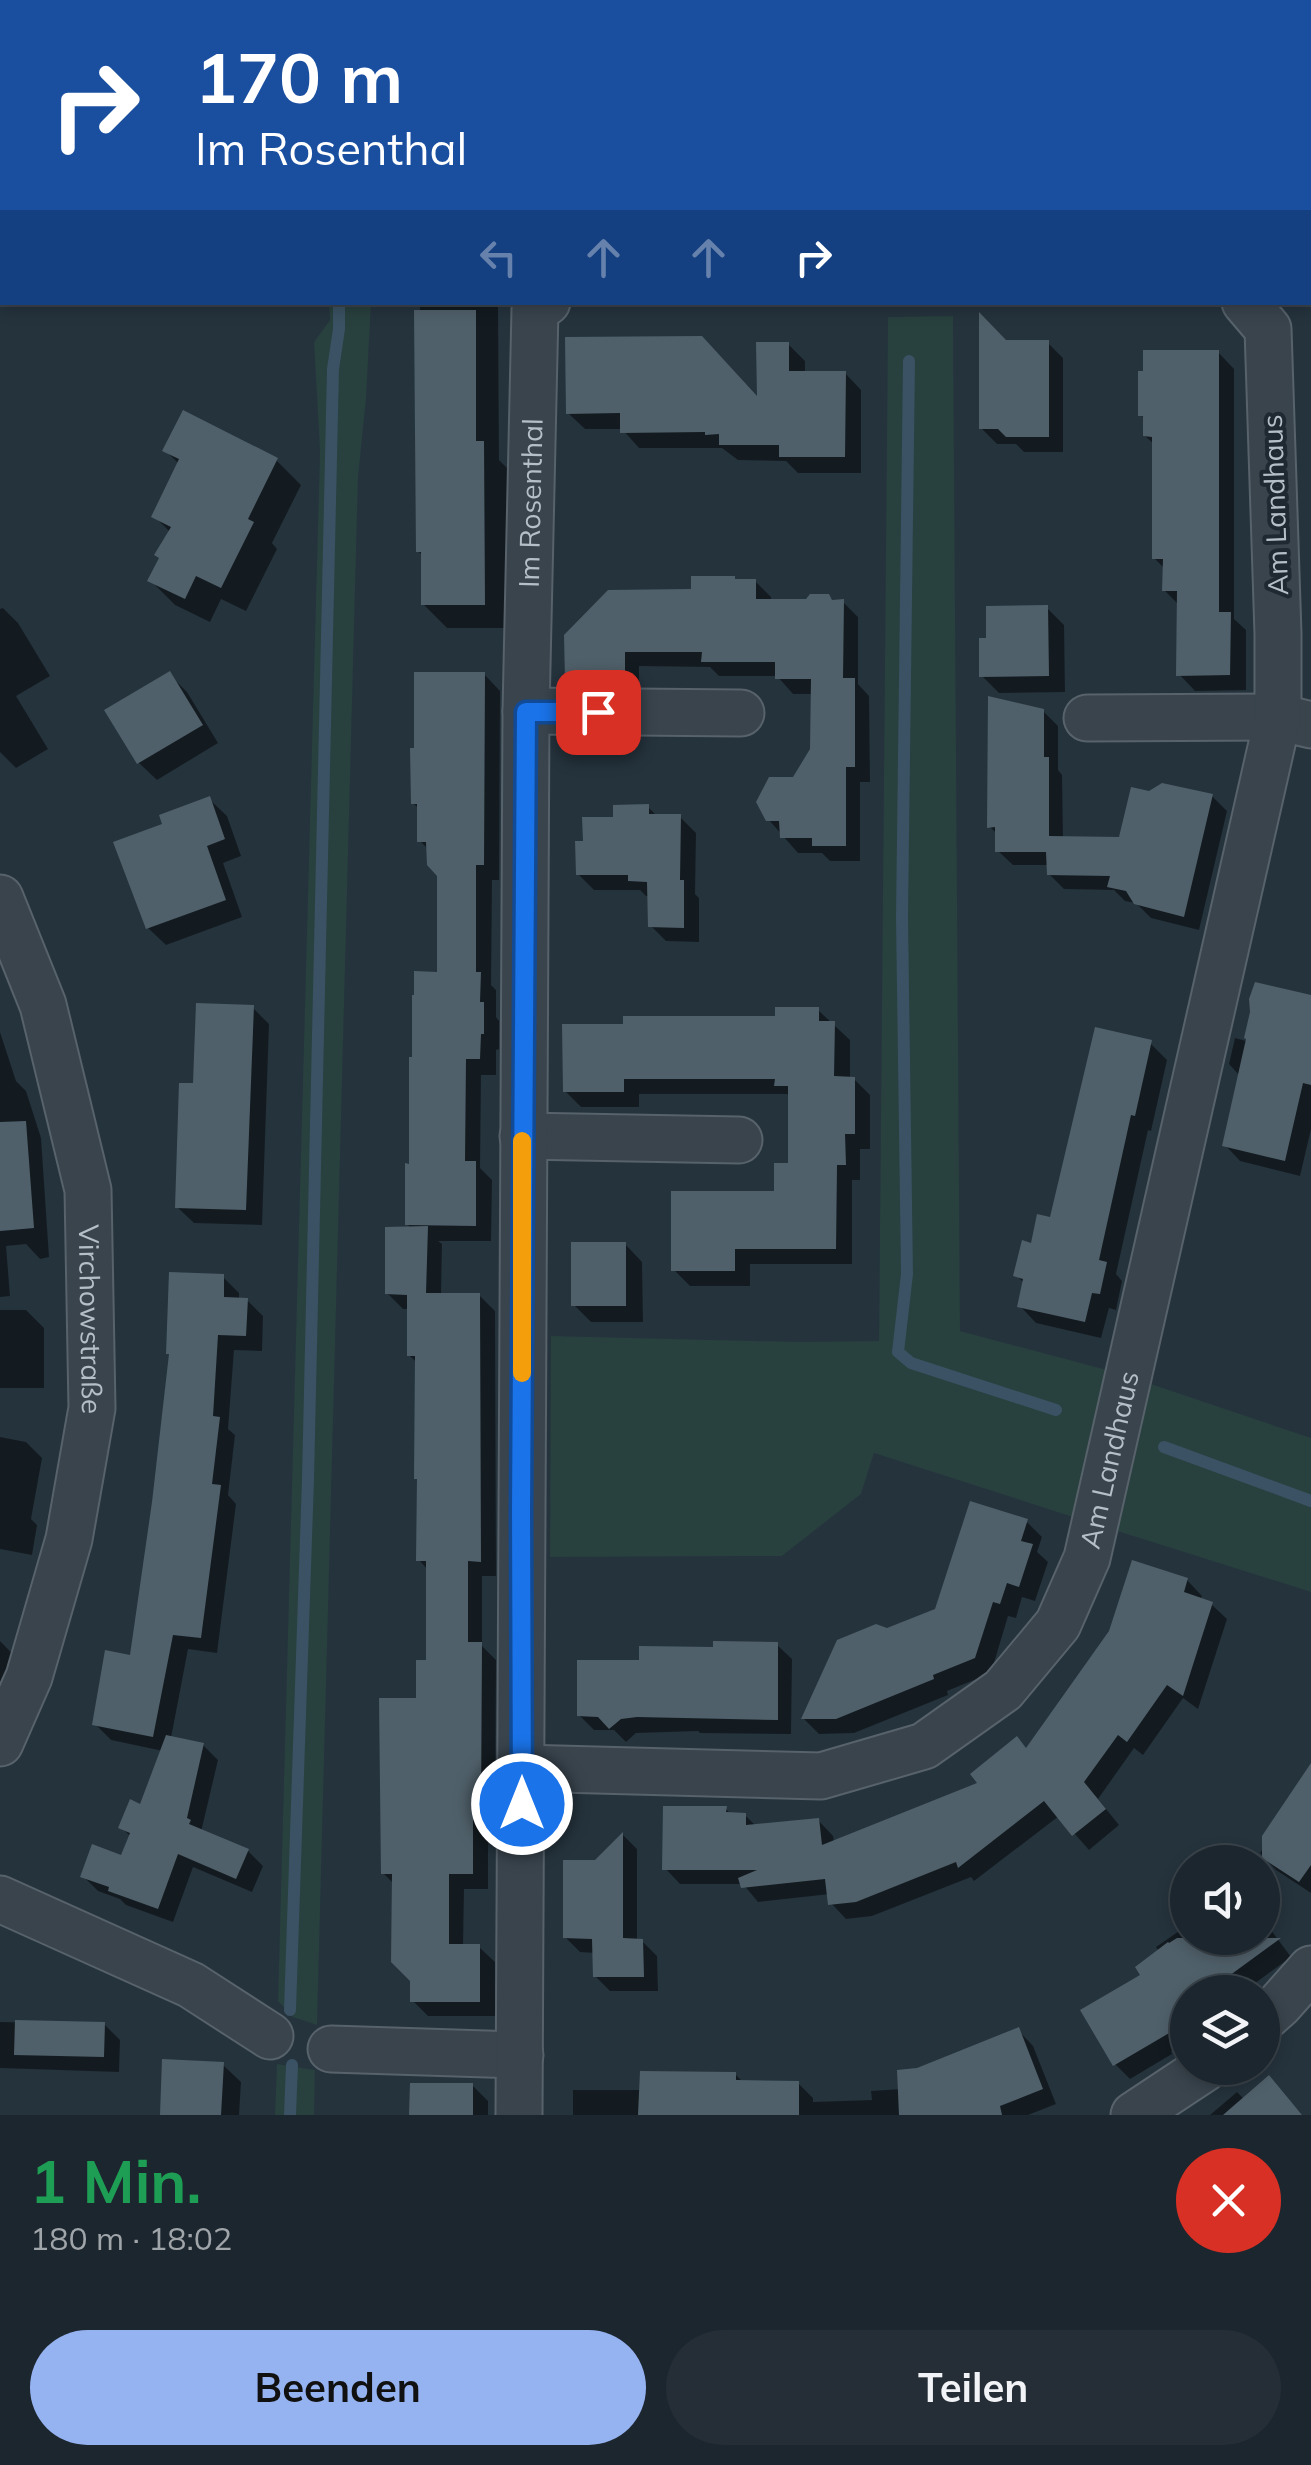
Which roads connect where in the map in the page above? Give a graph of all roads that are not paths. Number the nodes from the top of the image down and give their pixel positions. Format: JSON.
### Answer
{"nodes":[{"id":1,"x":542,"y":305,"type":"edge"},
{"id":2,"x":1247,"y":305,"type":"edge"},
{"id":3,"x":526,"y":712,"type":"junction"},
{"id":4,"x":740,"y":714,"type":"dead end"},
{"id":5,"x":1088,"y":718,"type":"dead end"},
{"id":6,"x":1294,"y":721,"type":"edge"},
{"id":7,"x":0,"y":898,"type":"edge"},
{"id":8,"x":522,"y":1136,"type":"junction"},
{"id":9,"x":739,"y":1140,"type":"dead end"},
{"id":10,"x":0,"y":1743,"type":"edge"},
{"id":11,"x":522,"y":1768,"type":"junction"},
{"id":12,"x":0,"y":1899,"type":"edge"},
{"id":13,"x":1311,"y":1969,"type":"edge"},
{"id":14,"x":1280,"y":2005,"type":"edge"},
{"id":15,"x":270,"y":2036,"type":"dead end"},
{"id":16,"x":330,"y":2048,"type":"dead end"},
{"id":17,"x":520,"y":2055,"type":"junction"},
{"id":18,"x":1179,"y":2085,"type":"edge"},
{"id":19,"x":520,"y":2115,"type":"edge"},
{"id":20,"x":1134,"y":2115,"type":"edge"}],
"edges":[{"from":1,"to":3,"type":"street","name":"Im Rosenthal"},
{"from":2,"to":6,"type":"street","name":"Am Landhaus"},
{"from":3,"to":4,"type":"street"},
{"from":3,"to":8,"type":"street","name":"Im Rosenthal"},
{"from":5,"to":6,"type":"street"},
{"from":6,"to":11,"type":"street","name":"Am Landhaus"},
{"from":7,"to":10,"type":"street","name":"Virchowstraße"},
{"from":8,"to":9,"type":"street"},
{"from":8,"to":11,"type":"street","name":"Im Rosenthal"},
{"from":11,"to":17,"type":"street","name":"Im Rosenthal"},
{"from":12,"to":15,"type":"street"},
{"from":13,"to":14,"type":"street"},
{"from":16,"to":17,"type":"street"},
{"from":17,"to":19,"type":"street","name":"Im Rosenthal"},
{"from":18,"to":20,"type":"street"}]}
